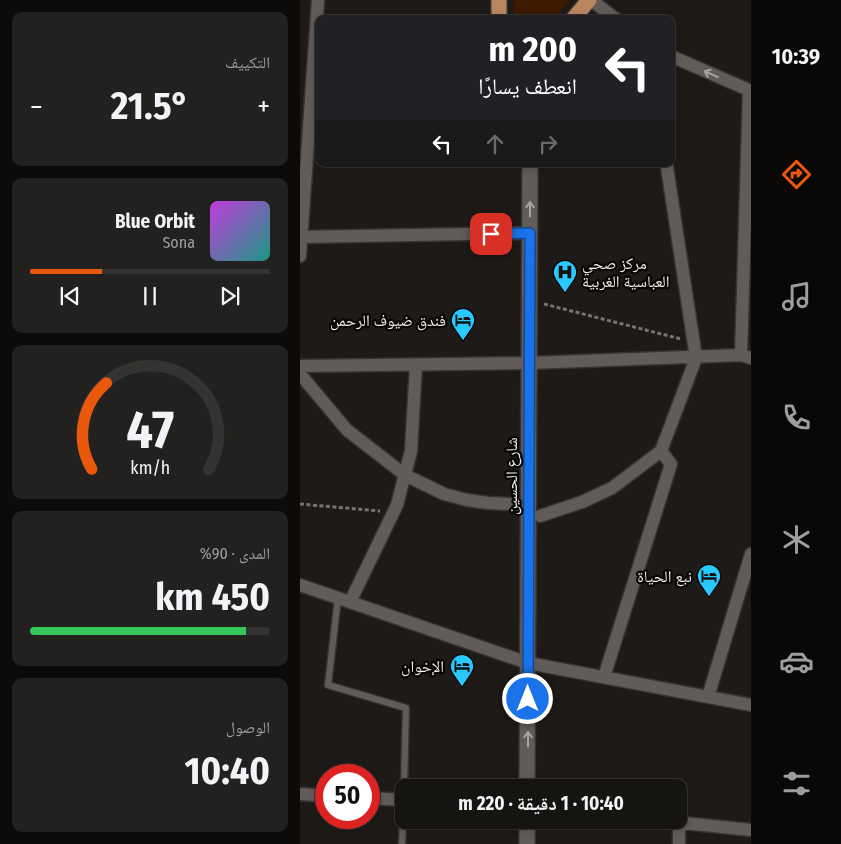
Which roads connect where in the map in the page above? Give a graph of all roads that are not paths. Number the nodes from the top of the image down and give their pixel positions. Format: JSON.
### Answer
{"nodes":[{"id":1,"x":318,"y":0,"type":"edge"},
{"id":2,"x":590,"y":0,"type":"edge"},
{"id":3,"x":317,"y":15,"type":"edge"},
{"id":4,"x":577,"y":15,"type":"edge"},
{"id":5,"x":611,"y":15,"type":"edge"},
{"id":6,"x":315,"y":46,"type":"edge"},
{"id":7,"x":675,"y":58,"type":"edge"},
{"id":8,"x":750,"y":91,"type":"edge"},
{"id":9,"x":310,"y":124,"type":"edge"},
{"id":10,"x":530,"y":167,"type":"edge"},
{"id":11,"x":667,"y":167,"type":"dead end"},
{"id":12,"x":530,"y":233,"type":"junction"},
{"id":13,"x":301,"y":237,"type":"edge"},
{"id":14,"x":300,"y":256,"type":"edge"},
{"id":15,"x":746,"y":357,"type":"edge"},
{"id":16,"x":696,"y":358,"type":"junction"},
{"id":17,"x":529,"y":363,"type":"junction"},
{"id":18,"x":416,"y":365,"type":"junction"},
{"id":19,"x":300,"y":366,"type":"edge"},
{"id":20,"x":300,"y":374,"type":"edge"},
{"id":21,"x":661,"y":451,"type":"junction"},
{"id":22,"x":405,"y":475,"type":"junction"},
{"id":23,"x":528,"y":504,"type":"junction"},
{"id":24,"x":540,"y":516,"type":"dead end"},
{"id":25,"x":751,"y":554,"type":"edge"},
{"id":26,"x":300,"y":585,"type":"edge"},
{"id":27,"x":344,"y":600,"type":"junction"},
{"id":28,"x":528,"y":663,"type":"junction"},
{"id":29,"x":604,"y":678,"type":"junction"},
{"id":30,"x":708,"y":697,"type":"junction"},
{"id":31,"x":751,"y":705,"type":"edge"},
{"id":32,"x":404,"y":779,"type":"edge"},
{"id":33,"x":527,"y":779,"type":"edge"},
{"id":34,"x":300,"y":794,"type":"edge"},
{"id":35,"x":315,"y":795,"type":"edge"},
{"id":36,"x":380,"y":798,"type":"edge"},
{"id":37,"x":395,"y":799,"type":"edge"},
{"id":38,"x":687,"y":823,"type":"edge"},
{"id":39,"x":403,"y":829,"type":"edge"},
{"id":40,"x":527,"y":829,"type":"edge"},
{"id":41,"x":679,"y":829,"type":"edge"},
{"id":42,"x":751,"y":830,"type":"edge"},
{"id":43,"x":402,"y":844,"type":"edge"},
{"id":44,"x":527,"y":844,"type":"edge"},
{"id":45,"x":679,"y":844,"type":"edge"}],
"edges":[{"from":1,"to":3,"type":"street"},
{"from":2,"to":4,"type":"main road"},
{"from":2,"to":5,"type":"street"},
{"from":6,"to":9,"type":"street"},
{"from":8,"to":7,"type":"street","one_way":true},
{"from":8,"to":15,"type":"street"},
{"from":9,"to":13,"type":"street"},
{"from":12,"to":10,"type":"main road","name":"شارع الحسين","one_way":true},
{"from":11,"to":16,"type":"street"},
{"from":12,"to":13,"type":"street"},
{"from":12,"to":17,"type":"main road","name":"شارع الحسين"},
{"from":13,"to":14,"type":"street"},
{"from":15,"to":16,"type":"street"},
{"from":16,"to":17,"type":"street"},
{"from":16,"to":21,"type":"street"},
{"from":17,"to":18,"type":"street"},
{"from":17,"to":23,"type":"main road","name":"شارع الحسين"},
{"from":18,"to":19,"type":"street"},
{"from":18,"to":22,"type":"street"},
{"from":20,"to":22,"type":"street"},
{"from":21,"to":24,"type":"street"},
{"from":21,"to":29,"type":"street"},
{"from":22,"to":23,"type":"street"},
{"from":22,"to":27,"type":"street"},
{"from":23,"to":28,"type":"main road","name":"شارع الحسين"},
{"from":25,"to":30,"type":"street"},
{"from":26,"to":27,"type":"street"},
{"from":27,"to":28,"type":"street"},
{"from":27,"to":32,"type":"lane"},
{"from":28,"to":29,"type":"street"},
{"from":33,"to":28,"type":"main road","name":"شارع الحسين","one_way":true},
{"from":29,"to":30,"type":"street"},
{"from":30,"to":31,"type":"street"},
{"from":34,"to":35,"type":"street"},
{"from":36,"to":37,"type":"street"},
{"from":38,"to":42,"type":"street"},
{"from":39,"to":43,"type":"lane"},
{"from":40,"to":44,"type":"main road"},
{"from":41,"to":45,"type":"street"}]}
